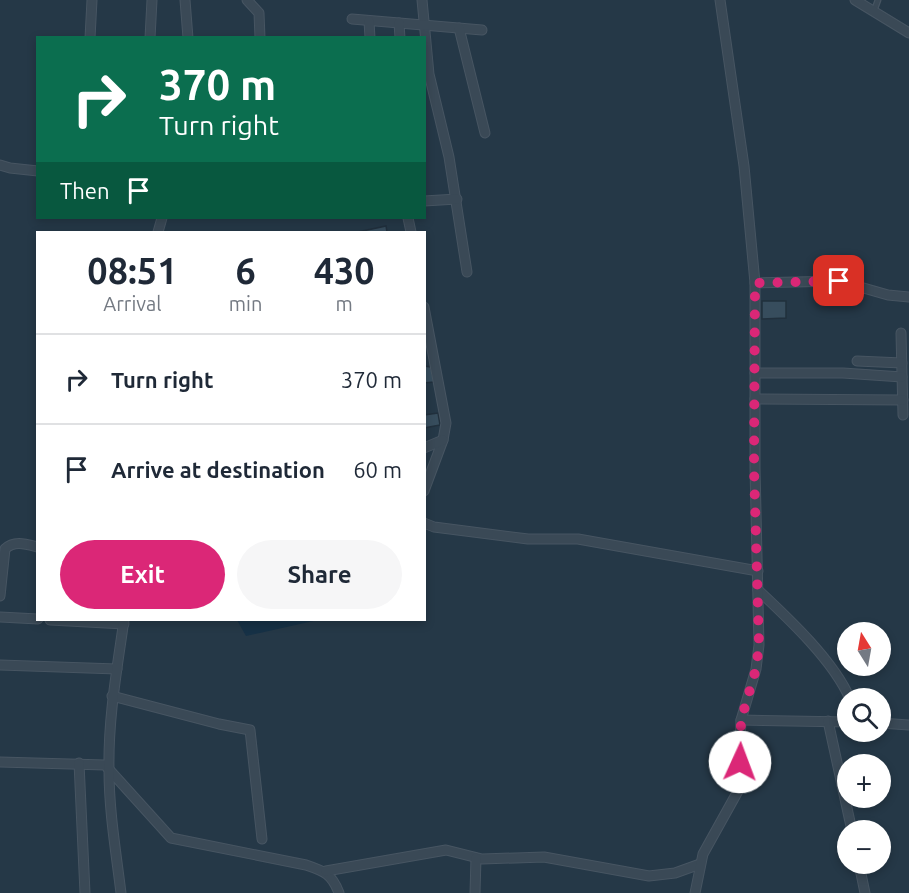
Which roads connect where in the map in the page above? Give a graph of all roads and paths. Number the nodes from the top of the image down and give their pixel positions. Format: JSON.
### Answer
{"nodes":[{"id":1,"x":93,"y":0,"type":"edge"},
{"id":2,"x":152,"y":0,"type":"edge"},
{"id":3,"x":185,"y":0,"type":"edge"},
{"id":4,"x":247,"y":0,"type":"edge"},
{"id":5,"x":422,"y":0,"type":"edge"},
{"id":6,"x":720,"y":0,"type":"edge"},
{"id":7,"x":855,"y":0,"type":"edge"},
{"id":8,"x":878,"y":0,"type":"edge"},
{"id":9,"x":874,"y":11,"type":"junction"},
{"id":10,"x":352,"y":19,"type":"dead end"},
{"id":11,"x":369,"y":21,"type":"junction"},
{"id":12,"x":399,"y":23,"type":"junction"},
{"id":13,"x":424,"y":24,"type":"junction"},
{"id":14,"x":459,"y":28,"type":"junction"},
{"id":15,"x":482,"y":30,"type":"dead end"},
{"id":16,"x":909,"y":33,"type":"edge"},
{"id":17,"x":90,"y":36,"type":"edge"},
{"id":18,"x":150,"y":36,"type":"edge"},
{"id":19,"x":188,"y":36,"type":"edge"},
{"id":20,"x":260,"y":36,"type":"edge"},
{"id":21,"x":370,"y":36,"type":"edge"},
{"id":22,"x":400,"y":36,"type":"edge"},
{"id":23,"x":425,"y":36,"type":"edge"},
{"id":24,"x":426,"y":44,"type":"edge"},
{"id":25,"x":484,"y":133,"type":"dead end"},
{"id":26,"x":0,"y":165,"type":"edge"},
{"id":27,"x":36,"y":171,"type":"edge"},
{"id":28,"x":457,"y":199,"type":"junction"},
{"id":29,"x":426,"y":201,"type":"edge"},
{"id":30,"x":468,"y":272,"type":"dead end"},
{"id":31,"x":755,"y":283,"type":"junction"},
{"id":32,"x":909,"y":297,"type":"edge"},
{"id":33,"x":426,"y":318,"type":"edge"},
{"id":34,"x":902,"y":333,"type":"dead end"},
{"id":35,"x":857,"y":361,"type":"dead end"},
{"id":36,"x":902,"y":363,"type":"junction"},
{"id":37,"x":755,"y":374,"type":"junction"},
{"id":38,"x":902,"y":377,"type":"junction"},
{"id":39,"x":755,"y":399,"type":"junction"},
{"id":40,"x":903,"y":400,"type":"junction"},
{"id":41,"x":903,"y":415,"type":"dead end"},
{"id":42,"x":443,"y":440,"type":"junction"},
{"id":43,"x":426,"y":447,"type":"edge"},
{"id":44,"x":426,"y":486,"type":"edge"},
{"id":45,"x":426,"y":524,"type":"edge"},
{"id":46,"x":36,"y":547,"type":"edge"},
{"id":47,"x":758,"y":571,"type":"junction"},
{"id":48,"x":758,"y":590,"type":"junction"},
{"id":49,"x":0,"y":596,"type":"edge"},
{"id":50,"x":0,"y":617,"type":"edge"},
{"id":51,"x":36,"y":619,"type":"edge"},
{"id":52,"x":87,"y":621,"type":"edge"},
{"id":53,"x":124,"y":622,"type":"edge"},
{"id":54,"x":0,"y":666,"type":"edge"},
{"id":55,"x":117,"y":669,"type":"junction"},
{"id":56,"x":844,"y":688,"type":"edge"},
{"id":57,"x":112,"y":696,"type":"junction"},
{"id":58,"x":741,"y":720,"type":"junction"},
{"id":59,"x":828,"y":721,"type":"junction"},
{"id":60,"x":837,"y":721,"type":"edge"},
{"id":61,"x":891,"y":724,"type":"edge"},
{"id":62,"x":909,"y":725,"type":"edge"},
{"id":63,"x":0,"y":762,"type":"edge"},
{"id":64,"x":79,"y":763,"type":"junction"},
{"id":65,"x":109,"y":768,"type":"junction"},
{"id":66,"x":850,"y":820,"type":"edge"},
{"id":67,"x":262,"y":839,"type":"dead end"},
{"id":68,"x":476,"y":858,"type":"junction"},
{"id":69,"x":700,"y":864,"type":"junction"},
{"id":70,"x":326,"y":871,"type":"junction"},
{"id":71,"x":861,"y":874,"type":"edge"},
{"id":72,"x":85,"y":893,"type":"edge"},
{"id":73,"x":121,"y":893,"type":"edge"},
{"id":74,"x":339,"y":893,"type":"edge"},
{"id":75,"x":475,"y":893,"type":"edge"},
{"id":76,"x":695,"y":893,"type":"edge"},
{"id":77,"x":865,"y":893,"type":"edge"}],
"edges":[{"from":1,"to":17,"type":"street"},
{"from":2,"to":18,"type":"street"},
{"from":3,"to":19,"type":"street"},
{"from":4,"to":20,"type":"street"},
{"from":5,"to":13,"type":"street"},
{"from":6,"to":31,"type":"street"},
{"from":7,"to":9,"type":"street"},
{"from":8,"to":9,"type":"lane"},
{"from":9,"to":16,"type":"street"},
{"from":10,"to":11,"type":"street"},
{"from":11,"to":12,"type":"street"},
{"from":11,"to":21,"type":"street"},
{"from":12,"to":13,"type":"street"},
{"from":12,"to":22,"type":"street"},
{"from":13,"to":14,"type":"street"},
{"from":13,"to":23,"type":"street"},
{"from":14,"to":15,"type":"street"},
{"from":14,"to":25,"type":"street"},
{"from":24,"to":28,"type":"street"},
{"from":26,"to":27,"type":"street"},
{"from":28,"to":29,"type":"street"},
{"from":28,"to":30,"type":"street"},
{"from":31,"to":32,"type":"street"},
{"from":31,"to":37,"type":"street"},
{"from":33,"to":42,"type":"street"},
{"from":34,"to":36,"type":"street"},
{"from":35,"to":36,"type":"street"},
{"from":36,"to":38,"type":"street"},
{"from":37,"to":38,"type":"street"},
{"from":37,"to":39,"type":"street"},
{"from":38,"to":40,"type":"street"},
{"from":39,"to":40,"type":"street"},
{"from":39,"to":47,"type":"street"},
{"from":40,"to":41,"type":"street"},
{"from":42,"to":43,"type":"street"},
{"from":42,"to":44,"type":"street"},
{"from":45,"to":47,"type":"street"},
{"from":46,"to":49,"type":"street"},
{"from":47,"to":48,"type":"street"},
{"from":48,"to":56,"type":"street"},
{"from":48,"to":58,"type":"street"},
{"from":50,"to":51,"type":"street"},
{"from":52,"to":53,"type":"street"},
{"from":53,"to":55,"type":"street"},
{"from":54,"to":55,"type":"street"},
{"from":55,"to":57,"type":"street"},
{"from":57,"to":65,"type":"street"},
{"from":57,"to":67,"type":"street"},
{"from":58,"to":59,"type":"street"},
{"from":58,"to":69,"type":"street"},
{"from":59,"to":60,"type":"street"},
{"from":59,"to":66,"type":"street"},
{"from":61,"to":62,"type":"street"},
{"from":63,"to":64,"type":"street"},
{"from":64,"to":65,"type":"street"},
{"from":64,"to":72,"type":"street"},
{"from":65,"to":70,"type":"street"},
{"from":65,"to":73,"type":"street"},
{"from":68,"to":69,"type":"street"},
{"from":68,"to":70,"type":"street"},
{"from":68,"to":75,"type":"street"},
{"from":69,"to":76,"type":"street"},
{"from":70,"to":74,"type":"street"},
{"from":71,"to":77,"type":"street"}]}
